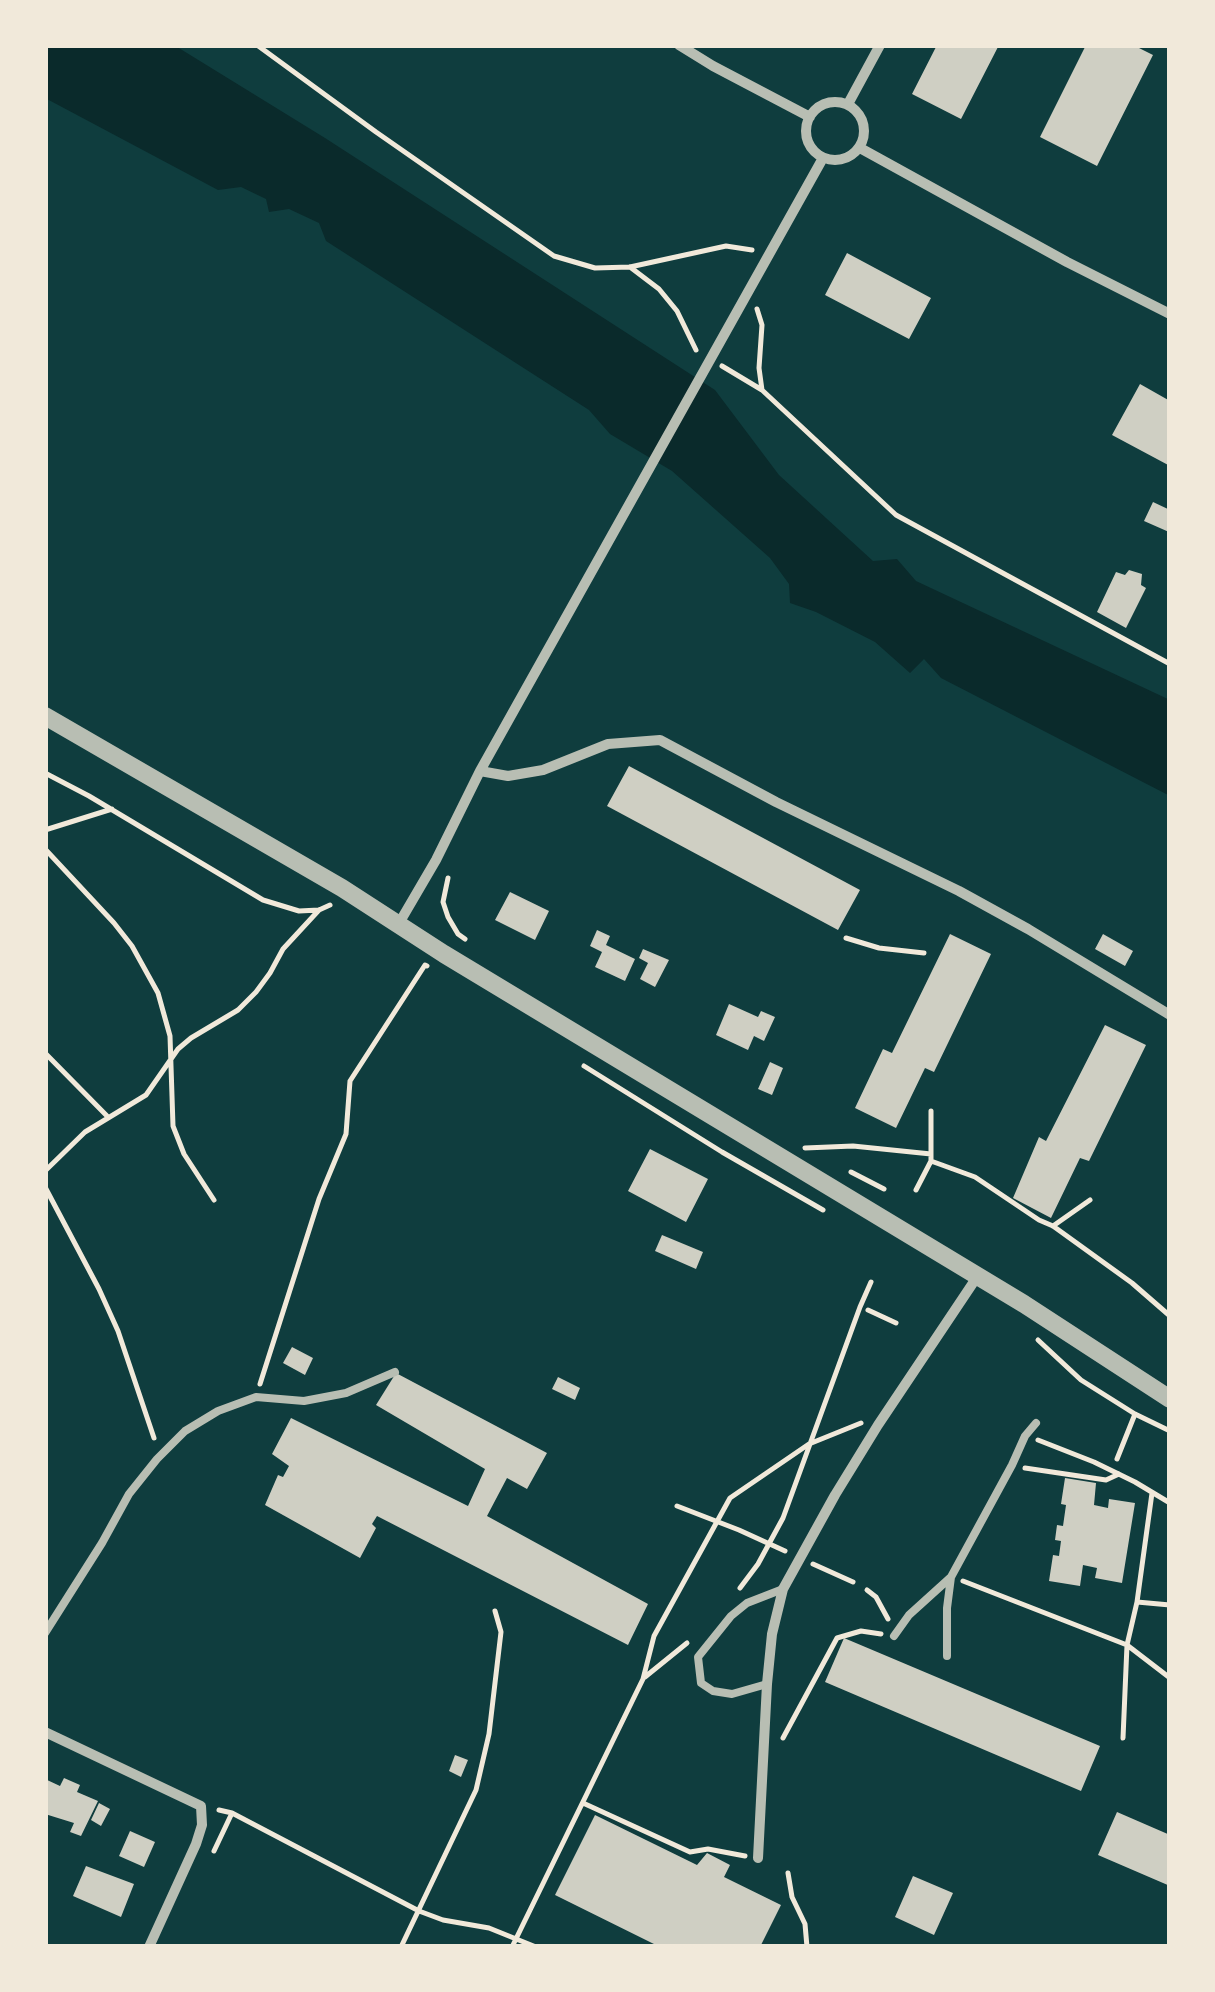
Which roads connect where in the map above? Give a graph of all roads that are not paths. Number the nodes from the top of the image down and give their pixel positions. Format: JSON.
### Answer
{"nodes":[{"id":1,"x":679,"y":45,"type":"edge"},
{"id":2,"x":880,"y":45,"type":"edge"},
{"id":3,"x":848,"y":104,"type":"junction"},
{"id":4,"x":810,"y":117,"type":"junction"},
{"id":5,"x":860,"y":148,"type":"junction"},
{"id":6,"x":823,"y":158,"type":"junction"},
{"id":7,"x":1170,"y":314,"type":"edge"},
{"id":8,"x":45,"y":716,"type":"edge"},
{"id":9,"x":480,"y":772,"type":"junction"},
{"id":10,"x":398,"y":925,"type":"junction"},
{"id":11,"x":1170,"y":1015,"type":"edge"},
{"id":12,"x":977,"y":1277,"type":"junction"},
{"id":13,"x":395,"y":1372,"type":"dead end"},
{"id":14,"x":1170,"y":1399,"type":"edge"},
{"id":15,"x":1036,"y":1423,"type":"dead end"},
{"id":16,"x":950,"y":1576,"type":"junction"},
{"id":17,"x":783,"y":1589,"type":"junction"},
{"id":18,"x":45,"y":1633,"type":"edge"},
{"id":19,"x":894,"y":1636,"type":"road end"},
{"id":20,"x":947,"y":1656,"type":"dead end"},
{"id":21,"x":767,"y":1684,"type":"junction"},
{"id":22,"x":45,"y":1732,"type":"edge"},
{"id":23,"x":758,"y":1858,"type":"road end"},
{"id":24,"x":150,"y":1947,"type":"edge"}],
"edges":[{"from":1,"to":4,"type":"street"},
{"from":2,"to":3,"type":"street"},
{"from":3,"to":4,"type":"street"},
{"from":3,"to":5,"type":"street"},
{"from":4,"to":6,"type":"street"},
{"from":5,"to":6,"type":"street"},
{"from":5,"to":7,"type":"street"},
{"from":6,"to":9,"type":"street"},
{"from":8,"to":10,"type":"street"},
{"from":9,"to":10,"type":"street"},
{"from":9,"to":11,"type":"street"},
{"from":10,"to":12,"type":"street"},
{"from":12,"to":14,"type":"street"},
{"from":12,"to":17,"type":"street"},
{"from":13,"to":18,"type":"lane"},
{"from":15,"to":16,"type":"lane"},
{"from":16,"to":19,"type":"lane"},
{"from":16,"to":20,"type":"lane"},
{"from":17,"to":21,"type":"street"},
{"from":17,"to":21,"type":"lane"},
{"from":21,"to":23,"type":"street"},
{"from":22,"to":24,"type":"street"}]}
